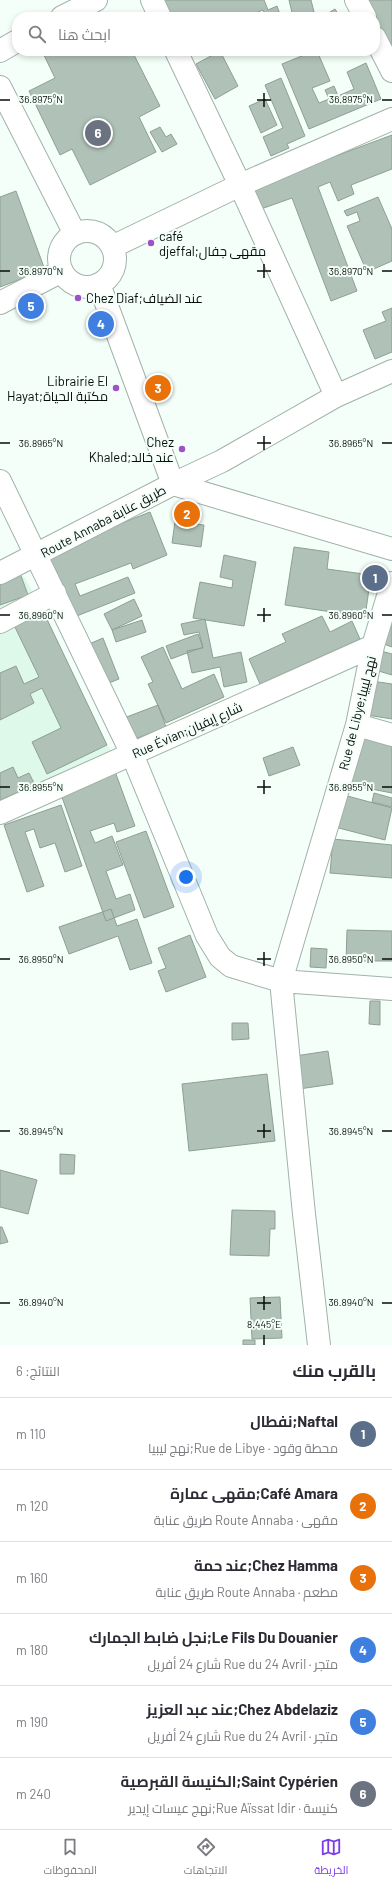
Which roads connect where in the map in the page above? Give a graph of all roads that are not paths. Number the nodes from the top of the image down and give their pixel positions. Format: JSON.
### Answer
{"nodes":[{"id":1,"x":96,"y":0,"type":"edge"},
{"id":2,"x":152,"y":0,"type":"edge"},
{"id":3,"x":356,"y":0,"type":"edge"},
{"id":4,"x":72,"y":12,"type":"edge"},
{"id":5,"x":158,"y":12,"type":"edge"},
{"id":6,"x":362,"y":12,"type":"edge"},
{"id":7,"x":12,"y":44,"type":"edge"},
{"id":8,"x":380,"y":48,"type":"edge"},
{"id":9,"x":0,"y":50,"type":"edge"},
{"id":10,"x":178,"y":56,"type":"edge"},
{"id":11,"x":392,"y":71,"type":"edge"},
{"id":12,"x":0,"y":87,"type":"edge"},
{"id":13,"x":392,"y":120,"type":"edge"},
{"id":14,"x":240,"y":185,"type":"junction"},
{"id":15,"x":75,"y":234,"type":"junction"},
{"id":16,"x":112,"y":247,"type":"junction"},
{"id":17,"x":62,"y":272,"type":"junction"},
{"id":18,"x":99,"y":284,"type":"junction"},
{"id":19,"x":0,"y":303,"type":"edge"},
{"id":20,"x":392,"y":371,"type":"edge"},
{"id":21,"x":336,"y":396,"type":"junction"},
{"id":22,"x":0,"y":481,"type":"edge"},
{"id":23,"x":173,"y":484,"type":"junction"},
{"id":24,"x":392,"y":549,"type":"edge"},
{"id":25,"x":36,"y":556,"type":"junction"},
{"id":26,"x":0,"y":573,"type":"edge"},
{"id":27,"x":392,"y":583,"type":"edge"},
{"id":28,"x":55,"y":593,"type":"junction"},
{"id":29,"x":0,"y":622,"type":"edge"},
{"id":30,"x":374,"y":646,"type":"junction"},
{"id":31,"x":357,"y":725,"type":"junction"},
{"id":32,"x":392,"y":735,"type":"edge"},
{"id":33,"x":132,"y":754,"type":"junction"},
{"id":34,"x":0,"y":813,"type":"edge"},
{"id":35,"x":281,"y":982,"type":"junction"},
{"id":36,"x":392,"y":989,"type":"edge"},
{"id":37,"x":319,"y":1345,"type":"edge"}],
"edges":[{"from":1,"to":4,"type":"street"},
{"from":2,"to":5,"type":"street"},
{"from":3,"to":6,"type":"street"},
{"from":7,"to":9,"type":"street"},
{"from":8,"to":11,"type":"street"},
{"from":10,"to":14,"type":"street"},
{"from":12,"to":15,"type":"street"},
{"from":13,"to":14,"type":"street"},
{"from":14,"to":16,"type":"street"},
{"from":14,"to":21,"type":"street"},
{"from":15,"to":16,"type":"street"},
{"from":15,"to":17,"type":"street"},
{"from":16,"to":18,"type":"street"},
{"from":17,"to":18,"type":"street"},
{"from":17,"to":19,"type":"street"},
{"from":18,"to":23,"type":"street"},
{"from":20,"to":21,"type":"street"},
{"from":21,"to":23,"type":"street"},
{"from":22,"to":25,"type":"street"},
{"from":23,"to":24,"type":"street","name":"Route Annaba طريق عنابة"},
{"from":23,"to":25,"type":"street","name":"Route Annaba طريق عنابة"},
{"from":25,"to":26,"type":"street","name":"Route Annaba طريق عنابة"},
{"from":25,"to":28,"type":"street"},
{"from":27,"to":30,"type":"street","name":"Rue de Libye;نهج ليبيا"},
{"from":28,"to":29,"type":"street"},
{"from":28,"to":33,"type":"street"},
{"from":30,"to":31,"type":"street","name":"Rue de Libye;نهج ليبيا"},
{"from":30,"to":33,"type":"street","name":"Rue Évian;شارع إيفيان"},
{"from":31,"to":32,"type":"street"},
{"from":31,"to":35,"type":"street","name":"Rue de Libye;نهج ليبيا"},
{"from":33,"to":34,"type":"street","name":"Rue Évian;شارع إيفيان"},
{"from":33,"to":35,"type":"street"},
{"from":35,"to":36,"type":"street"},
{"from":35,"to":37,"type":"street"}]}
